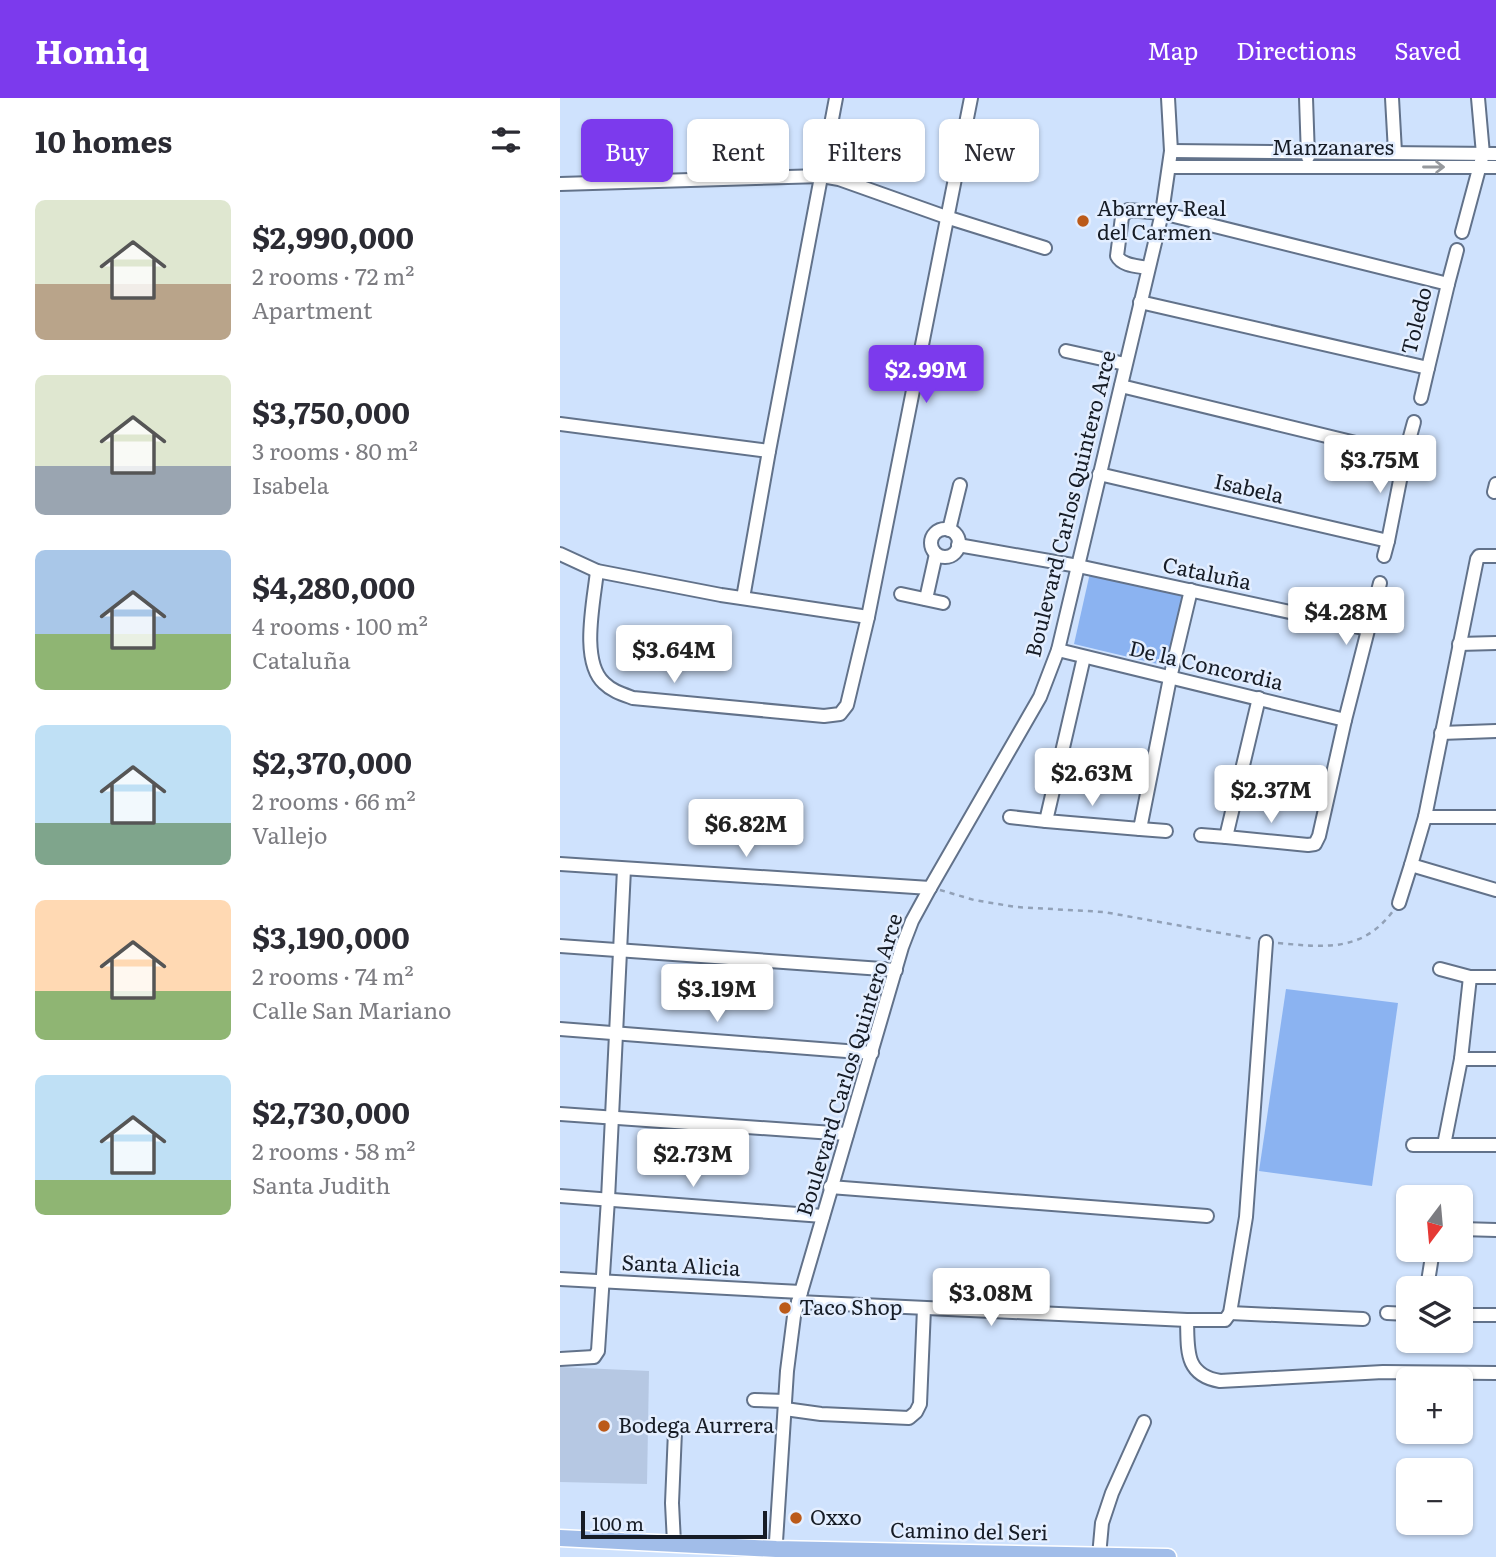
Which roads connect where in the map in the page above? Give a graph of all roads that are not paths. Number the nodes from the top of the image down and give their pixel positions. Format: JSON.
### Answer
{"nodes":[{"id":1,"x":836,"y":98,"type":"edge"},
{"id":2,"x":971,"y":98,"type":"edge"},
{"id":3,"x":1168,"y":98,"type":"edge"},
{"id":4,"x":1306,"y":98,"type":"edge"},
{"id":5,"x":1392,"y":98,"type":"edge"},
{"id":6,"x":1478,"y":98,"type":"edge"},
{"id":7,"x":832,"y":119,"type":"edge"},
{"id":8,"x":1171,"y":151,"type":"junction"},
{"id":9,"x":1308,"y":151,"type":"junction"},
{"id":10,"x":1395,"y":152,"type":"junction"},
{"id":11,"x":1487,"y":158,"type":"edge"},
{"id":12,"x":1170,"y":167,"type":"junction"},
{"id":13,"x":1496,"y":167,"type":"edge"},
{"id":14,"x":1309,"y":168,"type":"junction"},
{"id":15,"x":803,"y":177,"type":"edge"},
{"id":16,"x":821,"y":182,"type":"edge"},
{"id":17,"x":847,"y":182,"type":"edge"},
{"id":18,"x":560,"y":184,"type":"edge"},
{"id":19,"x":1162,"y":213,"type":"junction"},
{"id":20,"x":946,"y":217,"type":"junction"},
{"id":21,"x":1462,"y":232,"type":"dead end"},
{"id":22,"x":1045,"y":248,"type":"dead end"},
{"id":23,"x":1457,"y":250,"type":"dead end"},
{"id":24,"x":1148,"y":268,"type":"junction"},
{"id":25,"x":1448,"y":284,"type":"junction"},
{"id":26,"x":1140,"y":302,"type":"junction"},
{"id":27,"x":1066,"y":351,"type":"dead end"},
{"id":28,"x":1125,"y":364,"type":"junction"},
{"id":29,"x":1428,"y":368,"type":"junction"},
{"id":30,"x":1121,"y":386,"type":"junction"},
{"id":31,"x":1421,"y":398,"type":"dead end"},
{"id":32,"x":1415,"y":422,"type":"dead end"},
{"id":33,"x":560,"y":424,"type":"edge"},
{"id":34,"x":769,"y":451,"type":"junction"},
{"id":35,"x":1405,"y":455,"type":"junction"},
{"id":36,"x":1099,"y":474,"type":"junction"},
{"id":37,"x":960,"y":485,"type":"dead end"},
{"id":38,"x":949,"y":530,"type":"junction"},
{"id":39,"x":1388,"y":541,"type":"junction"},
{"id":40,"x":958,"y":545,"type":"junction"},
{"id":41,"x":560,"y":554,"type":"edge"},
{"id":42,"x":936,"y":554,"type":"junction"},
{"id":43,"x":1384,"y":556,"type":"dead end"},
{"id":44,"x":1496,"y":556,"type":"edge"},
{"id":45,"x":1078,"y":566,"type":"junction"},
{"id":46,"x":597,"y":572,"type":"junction"},
{"id":47,"x":1380,"y":583,"type":"dead end"},
{"id":48,"x":1191,"y":590,"type":"junction"},
{"id":49,"x":901,"y":594,"type":"dead end"},
{"id":50,"x":743,"y":598,"type":"junction"},
{"id":51,"x":926,"y":599,"type":"junction"},
{"id":52,"x":943,"y":603,"type":"dead end"},
{"id":53,"x":868,"y":617,"type":"junction"},
{"id":54,"x":1368,"y":629,"type":"junction"},
{"id":55,"x":1496,"y":643,"type":"edge"},
{"id":56,"x":1459,"y":644,"type":"junction"},
{"id":57,"x":1058,"y":650,"type":"junction"},
{"id":58,"x":1084,"y":657,"type":"junction"},
{"id":59,"x":1171,"y":678,"type":"junction"},
{"id":60,"x":1259,"y":698,"type":"junction"},
{"id":61,"x":1345,"y":720,"type":"junction"},
{"id":62,"x":1496,"y":731,"type":"edge"},
{"id":63,"x":1441,"y":733,"type":"junction"},
{"id":64,"x":1010,"y":817,"type":"dead end"},
{"id":65,"x":1425,"y":817,"type":"junction"},
{"id":66,"x":1496,"y":817,"type":"edge"},
{"id":67,"x":1046,"y":821,"type":"junction"},
{"id":68,"x":1140,"y":829,"type":"junction"},
{"id":69,"x":1166,"y":831,"type":"dead end"},
{"id":70,"x":1201,"y":835,"type":"dead end"},
{"id":71,"x":1226,"y":837,"type":"junction"},
{"id":72,"x":560,"y":864,"type":"edge"},
{"id":73,"x":1411,"y":865,"type":"junction"},
{"id":74,"x":624,"y":869,"type":"junction"},
{"id":75,"x":930,"y":888,"type":"junction"},
{"id":76,"x":1496,"y":890,"type":"edge"},
{"id":77,"x":1399,"y":903,"type":"road end"},
{"id":78,"x":1266,"y":942,"type":"road end"},
{"id":79,"x":560,"y":946,"type":"edge"},
{"id":80,"x":620,"y":951,"type":"junction"},
{"id":81,"x":1440,"y":969,"type":"dead end"},
{"id":82,"x":896,"y":970,"type":"junction"},
{"id":83,"x":1469,"y":977,"type":"junction"},
{"id":84,"x":1496,"y":977,"type":"edge"},
{"id":85,"x":560,"y":1029,"type":"edge"},
{"id":86,"x":616,"y":1033,"type":"junction"},
{"id":87,"x":872,"y":1053,"type":"junction"},
{"id":88,"x":1461,"y":1059,"type":"junction"},
{"id":89,"x":1496,"y":1059,"type":"edge"},
{"id":90,"x":560,"y":1114,"type":"edge"},
{"id":91,"x":612,"y":1118,"type":"junction"},
{"id":92,"x":846,"y":1135,"type":"junction"},
{"id":93,"x":1413,"y":1145,"type":"dead end"},
{"id":94,"x":1444,"y":1145,"type":"junction"},
{"id":95,"x":1496,"y":1145,"type":"edge"},
{"id":96,"x":830,"y":1187,"type":"junction"},
{"id":97,"x":560,"y":1196,"type":"edge"},
{"id":98,"x":608,"y":1199,"type":"junction"},
{"id":99,"x":823,"y":1216,"type":"junction"},
{"id":100,"x":1207,"y":1216,"type":"dead end"},
{"id":101,"x":1474,"y":1229,"type":"edge"},
{"id":102,"x":1496,"y":1230,"type":"edge"},
{"id":103,"x":560,"y":1279,"type":"edge"},
{"id":104,"x":603,"y":1282,"type":"junction"},
{"id":105,"x":799,"y":1297,"type":"junction"},
{"id":106,"x":924,"y":1308,"type":"junction"},
{"id":107,"x":1230,"y":1313,"type":"junction"},
{"id":108,"x":1388,"y":1313,"type":"dead end"},
{"id":109,"x":1396,"y":1313,"type":"edge"},
{"id":110,"x":1473,"y":1315,"type":"edge"},
{"id":111,"x":1496,"y":1315,"type":"edge"},
{"id":112,"x":1363,"y":1319,"type":"dead end"},
{"id":113,"x":1187,"y":1320,"type":"junction"},
{"id":114,"x":560,"y":1359,"type":"edge"},
{"id":115,"x":1496,"y":1373,"type":"edge"},
{"id":116,"x":754,"y":1400,"type":"dead end"},
{"id":117,"x":785,"y":1405,"type":"junction"},
{"id":118,"x":1144,"y":1422,"type":"dead end"},
{"id":119,"x":675,"y":1431,"type":"dead end"},
{"id":120,"x":560,"y":1538,"type":"edge"},
{"id":121,"x":674,"y":1542,"type":"junction"},
{"id":122,"x":775,"y":1553,"type":"edge"},
{"id":123,"x":1099,"y":1556,"type":"edge"},
{"id":124,"x":1165,"y":1557,"type":"edge"}],
"edges":[{"from":1,"to":7,"type":"street"},
{"from":2,"to":20,"type":"street"},
{"from":3,"to":8,"type":"street","name":"Boulevard Carlos Quintero Arce"},
{"from":4,"to":9,"type":"street"},
{"from":5,"to":10,"type":"street"},
{"from":6,"to":11,"type":"street"},
{"from":8,"to":9,"type":"street","name":"Manzanares"},
{"from":8,"to":12,"type":"street","name":"Boulevard Carlos Quintero Arce"},
{"from":9,"to":10,"type":"street","name":"Manzanares"},
{"from":9,"to":14,"type":"street"},
{"from":10,"to":11,"type":"street","name":"Manzanares"},
{"from":11,"to":13,"type":"street","name":"Manzanares"},
{"from":14,"to":11,"type":"street","name":"Manzanares","one_way":true},
{"from":11,"to":21,"type":"street"},
{"from":12,"to":14,"type":"street","name":"Manzanares"},
{"from":12,"to":19,"type":"street","name":"Boulevard Carlos Quintero Arce"},
{"from":15,"to":18,"type":"street"},
{"from":16,"to":34,"type":"street"},
{"from":17,"to":20,"type":"street"},
{"from":19,"to":24,"type":"street","name":"Boulevard Carlos Quintero Arce"},
{"from":19,"to":24,"type":"street","name":"Toledo"},
{"from":19,"to":25,"type":"street","name":"Toledo"},
{"from":20,"to":22,"type":"street"},
{"from":20,"to":53,"type":"street"},
{"from":23,"to":25,"type":"street"},
{"from":24,"to":26,"type":"street","name":"Boulevard Carlos Quintero Arce"},
{"from":25,"to":29,"type":"street","name":"Toledo"},
{"from":26,"to":28,"type":"street","name":"Boulevard Carlos Quintero Arce"},
{"from":26,"to":29,"type":"street","name":"Toledo"},
{"from":27,"to":28,"type":"street"},
{"from":28,"to":30,"type":"street","name":"Boulevard Carlos Quintero Arce"},
{"from":29,"to":31,"type":"street"},
{"from":30,"to":35,"type":"street"},
{"from":30,"to":36,"type":"street","name":"Boulevard Carlos Quintero Arce"},
{"from":32,"to":35,"type":"street"},
{"from":33,"to":34,"type":"street"},
{"from":34,"to":50,"type":"street"},
{"from":35,"to":39,"type":"street"},
{"from":36,"to":39,"type":"street","name":"Isabela"},
{"from":36,"to":45,"type":"street","name":"Boulevard Carlos Quintero Arce"},
{"from":37,"to":38,"type":"street"},
{"from":38,"to":40,"type":"street"},
{"from":38,"to":42,"type":"street"},
{"from":39,"to":43,"type":"street"},
{"from":40,"to":42,"type":"street"},
{"from":40,"to":45,"type":"street","name":"Cataluña"},
{"from":41,"to":46,"type":"street"},
{"from":42,"to":51,"type":"street"},
{"from":44,"to":56,"type":"street"},
{"from":45,"to":48,"type":"street","name":"Cataluña"},
{"from":45,"to":57,"type":"street","name":"Boulevard Carlos Quintero Arce"},
{"from":46,"to":50,"type":"street"},
{"from":46,"to":53,"type":"street"},
{"from":47,"to":54,"type":"street"},
{"from":48,"to":54,"type":"street","name":"Cataluña"},
{"from":48,"to":59,"type":"street"},
{"from":49,"to":51,"type":"street"},
{"from":50,"to":53,"type":"street"},
{"from":51,"to":52,"type":"street"},
{"from":54,"to":61,"type":"street"},
{"from":55,"to":56,"type":"street"},
{"from":56,"to":63,"type":"street"},
{"from":57,"to":58,"type":"street","name":"De la Concordia"},
{"from":57,"to":75,"type":"street","name":"Boulevard Carlos Quintero Arce"},
{"from":58,"to":59,"type":"street","name":"De la Concordia"},
{"from":58,"to":67,"type":"street"},
{"from":59,"to":60,"type":"street","name":"De la Concordia"},
{"from":59,"to":68,"type":"street"},
{"from":60,"to":61,"type":"street","name":"De la Concordia"},
{"from":60,"to":71,"type":"street"},
{"from":61,"to":71,"type":"street"},
{"from":62,"to":63,"type":"street"},
{"from":63,"to":65,"type":"street"},
{"from":64,"to":67,"type":"street"},
{"from":65,"to":66,"type":"street"},
{"from":65,"to":73,"type":"street"},
{"from":67,"to":68,"type":"street"},
{"from":68,"to":69,"type":"street"},
{"from":70,"to":71,"type":"street"},
{"from":72,"to":74,"type":"street"},
{"from":73,"to":76,"type":"street"},
{"from":73,"to":77,"type":"street"},
{"from":74,"to":75,"type":"street"},
{"from":74,"to":80,"type":"street"},
{"from":75,"to":82,"type":"street","name":"Boulevard Carlos Quintero Arce"},
{"from":78,"to":107,"type":"street"},
{"from":79,"to":80,"type":"street"},
{"from":80,"to":82,"type":"street"},
{"from":80,"to":86,"type":"street"},
{"from":81,"to":83,"type":"street"},
{"from":82,"to":87,"type":"street","name":"Boulevard Carlos Quintero Arce"},
{"from":83,"to":84,"type":"street"},
{"from":83,"to":88,"type":"street"},
{"from":85,"to":86,"type":"street"},
{"from":86,"to":87,"type":"street"},
{"from":86,"to":91,"type":"street"},
{"from":87,"to":92,"type":"street","name":"Boulevard Carlos Quintero Arce"},
{"from":88,"to":89,"type":"street"},
{"from":88,"to":94,"type":"street"},
{"from":90,"to":91,"type":"street"},
{"from":91,"to":92,"type":"street"},
{"from":91,"to":98,"type":"street"},
{"from":92,"to":96,"type":"street","name":"Boulevard Carlos Quintero Arce"},
{"from":93,"to":94,"type":"street"},
{"from":94,"to":95,"type":"street"},
{"from":96,"to":99,"type":"street","name":"Boulevard Carlos Quintero Arce"},
{"from":96,"to":100,"type":"street"},
{"from":97,"to":98,"type":"street"},
{"from":98,"to":99,"type":"street"},
{"from":98,"to":104,"type":"street"},
{"from":99,"to":105,"type":"street","name":"Boulevard Carlos Quintero Arce"},
{"from":101,"to":102,"type":"street"},
{"from":103,"to":104,"type":"street","name":"Santa Alicia"},
{"from":104,"to":105,"type":"street","name":"Santa Alicia"},
{"from":104,"to":114,"type":"street"},
{"from":105,"to":106,"type":"street","name":"Santa Alicia"},
{"from":105,"to":117,"type":"street","name":"Boulevard Carlos Quintero Arce"},
{"from":106,"to":113,"type":"street","name":"Santa Alicia"},
{"from":106,"to":117,"type":"street"},
{"from":107,"to":112,"type":"street"},
{"from":107,"to":113,"type":"street","name":"Santa Alicia"},
{"from":108,"to":109,"type":"street"},
{"from":110,"to":111,"type":"street"},
{"from":113,"to":115,"type":"street"},
{"from":116,"to":117,"type":"street"},
{"from":117,"to":122,"type":"street","name":"Boulevard Carlos Quintero Arce"},
{"from":118,"to":123,"type":"street"},
{"from":119,"to":121,"type":"street"},
{"from":120,"to":121,"type":"main road","name":"Camino del Seri"},
{"from":121,"to":122,"type":"main road","name":"Camino del Seri"},
{"from":122,"to":123,"type":"main road","name":"Camino del Seri"},
{"from":123,"to":124,"type":"main road","name":"Camino del Seri"}]}
